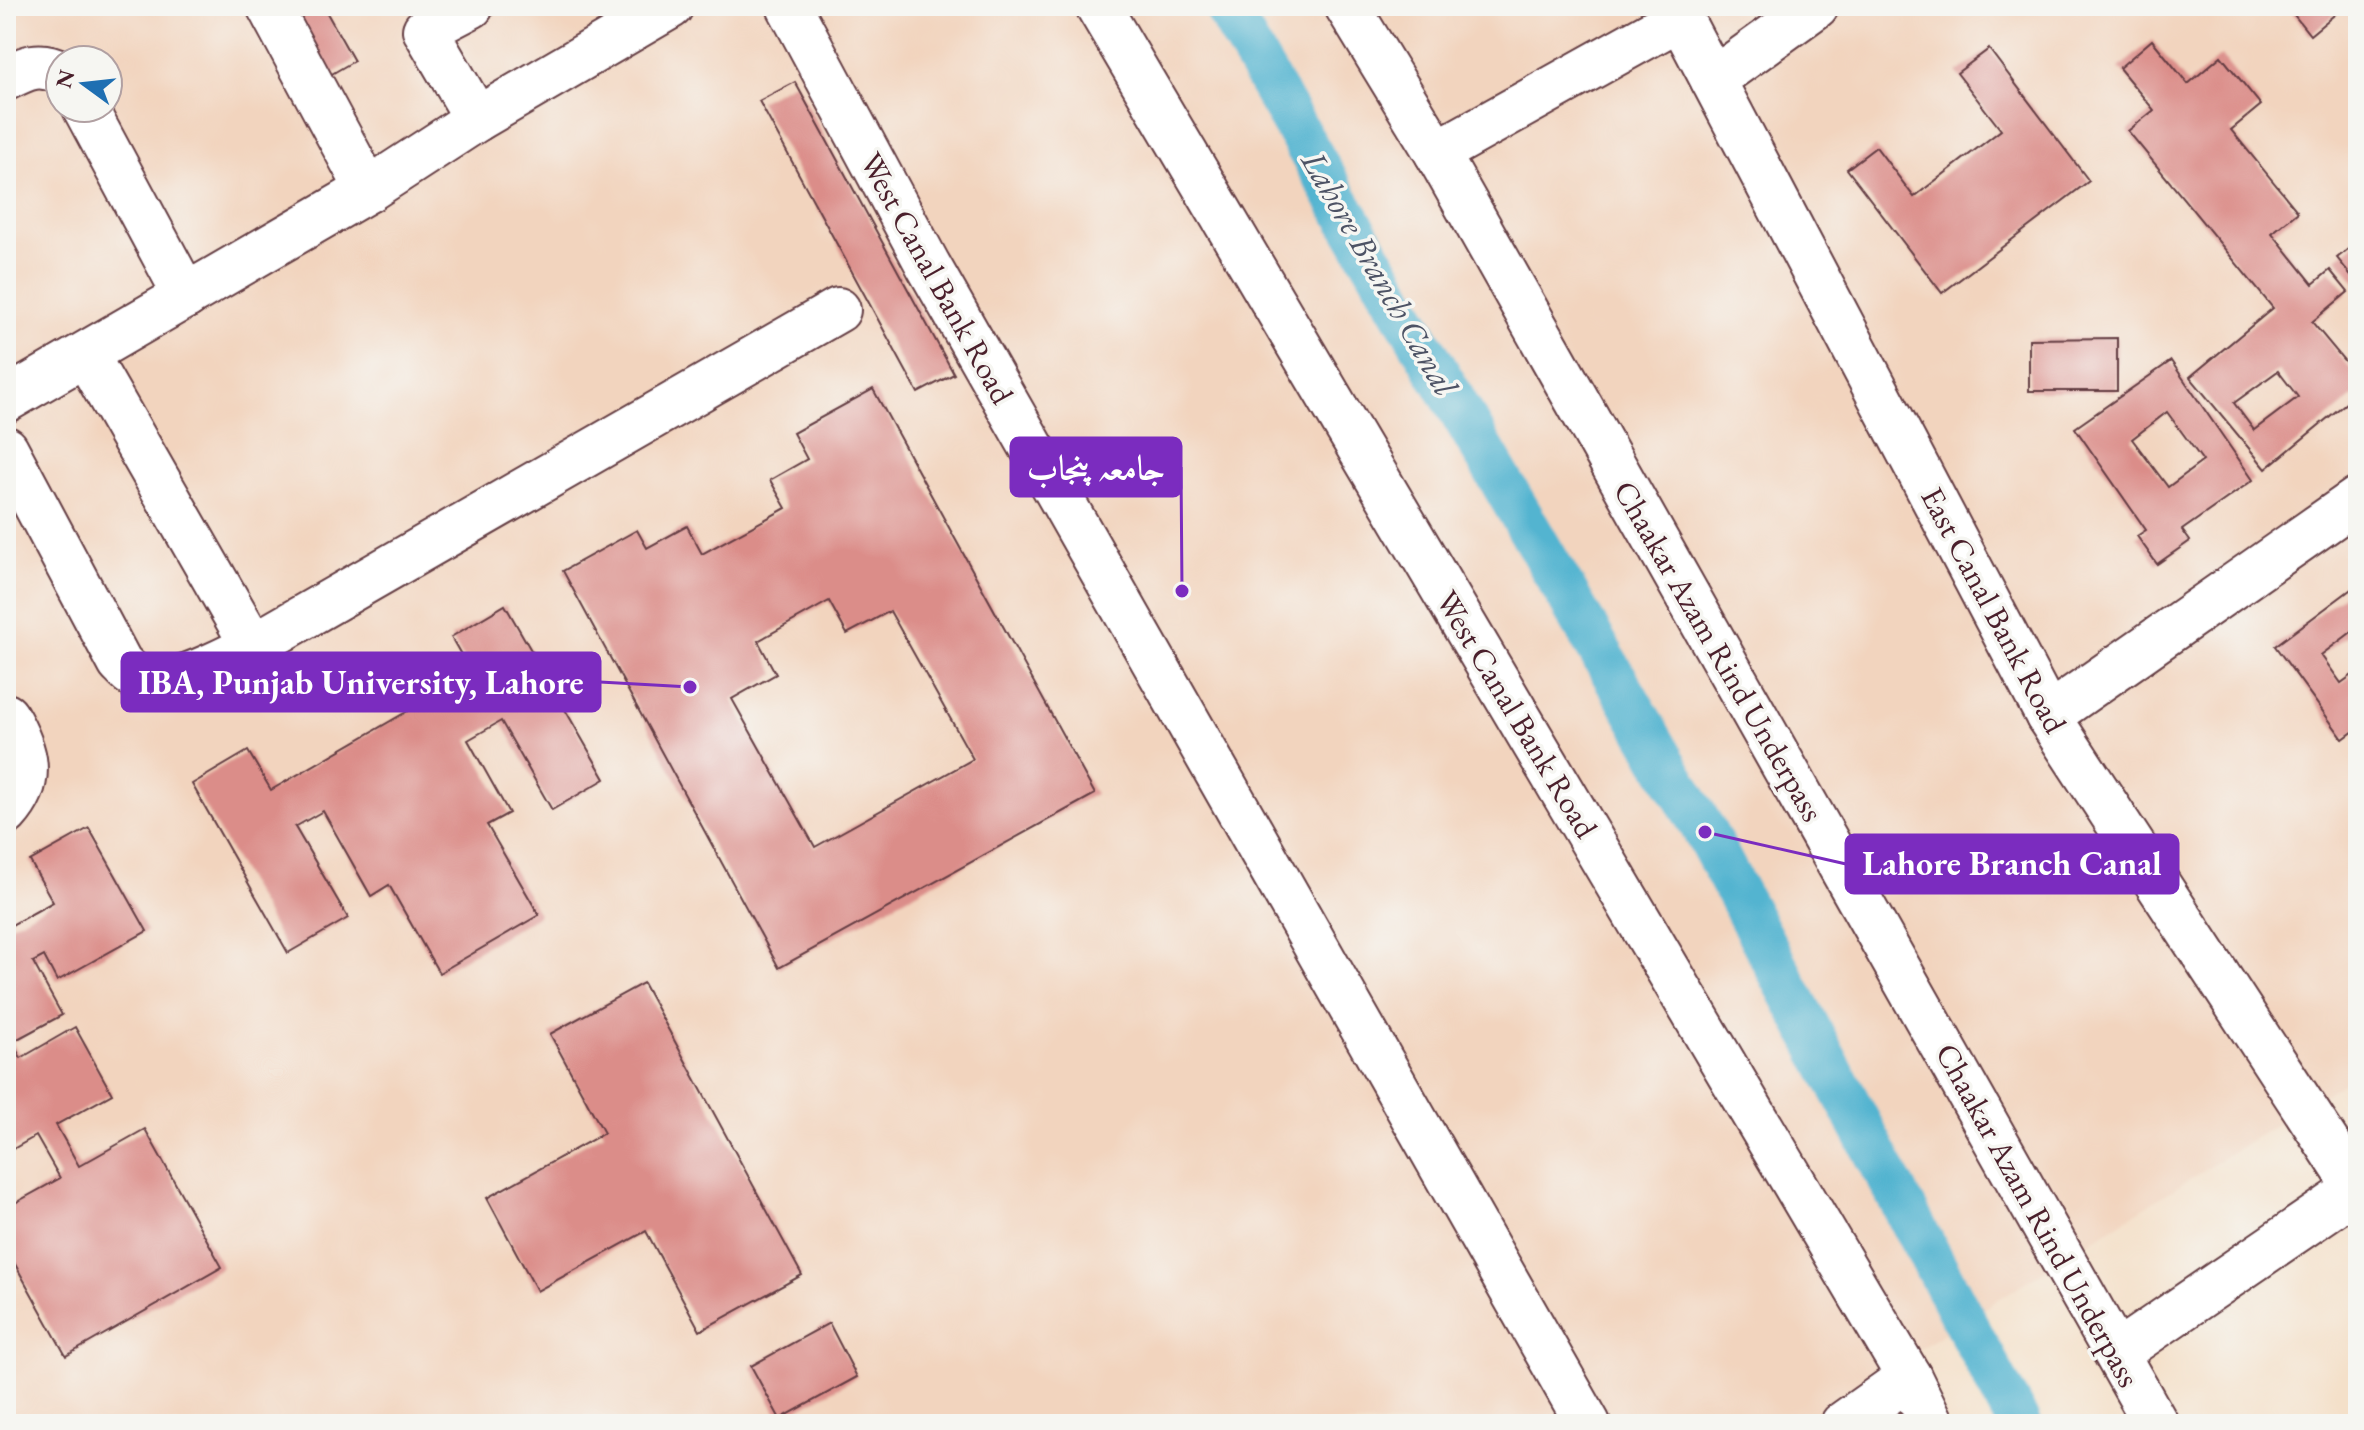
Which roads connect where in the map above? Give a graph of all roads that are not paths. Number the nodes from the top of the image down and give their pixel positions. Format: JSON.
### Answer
{"nodes":[{"id":1,"x":269,"y":6,"type":"edge"},
{"id":2,"x":471,"y":6,"type":"edge"},
{"id":3,"x":671,"y":6,"type":"edge"},
{"id":4,"x":789,"y":6,"type":"edge"},
{"id":5,"x":1098,"y":6,"type":"edge"},
{"id":6,"x":1347,"y":6,"type":"edge"},
{"id":7,"x":1816,"y":6,"type":"edge"},
{"id":8,"x":1677,"y":12,"type":"edge"},
{"id":9,"x":44,"y":67,"type":"edge"},
{"id":10,"x":6,"y":78,"type":"edge"},
{"id":11,"x":1713,"y":80,"type":"junction"},
{"id":12,"x":477,"y":119,"type":"junction"},
{"id":13,"x":94,"y":124,"type":"edge"},
{"id":14,"x":1437,"y":153,"type":"junction"},
{"id":15,"x":368,"y":190,"type":"junction"},
{"id":16,"x":186,"y":296,"type":"junction"},
{"id":17,"x":838,"y":310,"type":"dead end"},
{"id":18,"x":86,"y":355,"type":"junction"},
{"id":19,"x":7,"y":396,"type":"edge"},
{"id":20,"x":6,"y":449,"type":"edge"},
{"id":21,"x":2358,"y":499,"type":"edge"},
{"id":22,"x":253,"y":646,"type":"junction"},
{"id":23,"x":6,"y":716,"type":"edge"},
{"id":24,"x":2048,"y":716,"type":"junction"},
{"id":25,"x":6,"y":813,"type":"edge"},
{"id":26,"x":2358,"y":1189,"type":"edge"},
{"id":27,"x":2117,"y":1353,"type":"junction"},
{"id":28,"x":1909,"y":1377,"type":"junction"},
{"id":29,"x":1588,"y":1424,"type":"edge"},
{"id":30,"x":1843,"y":1424,"type":"edge"},
{"id":31,"x":1932,"y":1424,"type":"edge"},
{"id":32,"x":2156,"y":1424,"type":"edge"}],
"edges":[{"from":1,"to":15,"type":"main road"},
{"from":2,"to":12,"type":"main road"},
{"from":3,"to":12,"type":"main road"},
{"from":4,"to":29,"type":"main road","name":"West Canal Bank Road"},
{"from":5,"to":28,"type":"main road","name":"West Canal Bank Road"},
{"from":6,"to":14,"type":"main road","name":"Chaakar Azam Rind Underpass"},
{"from":7,"to":11,"type":"main road"},
{"from":8,"to":11,"type":"main road","name":"East Canal Bank Road"},
{"from":8,"to":14,"type":"main road"},
{"from":9,"to":10,"type":"main road"},
{"from":11,"to":24,"type":"main road","name":"East Canal Bank Road"},
{"from":12,"to":15,"type":"main road"},
{"from":13,"to":16,"type":"main road"},
{"from":14,"to":27,"type":"main road","name":"Chaakar Azam Rind Underpass"},
{"from":15,"to":16,"type":"main road"},
{"from":16,"to":18,"type":"main road"},
{"from":17,"to":22,"type":"main road"},
{"from":18,"to":19,"type":"main road"},
{"from":18,"to":22,"type":"main road"},
{"from":20,"to":22,"type":"main road"},
{"from":21,"to":24,"type":"main road"},
{"from":23,"to":25,"type":"main road"},
{"from":24,"to":26,"type":"main road","name":"East Canal Bank Road"},
{"from":26,"to":27,"type":"main road"},
{"from":27,"to":32,"type":"main road","name":"Chaakar Azam Rind Underpass"},
{"from":28,"to":30,"type":"main road"},
{"from":28,"to":31,"type":"main road","name":"West Canal Bank Road"}]}
